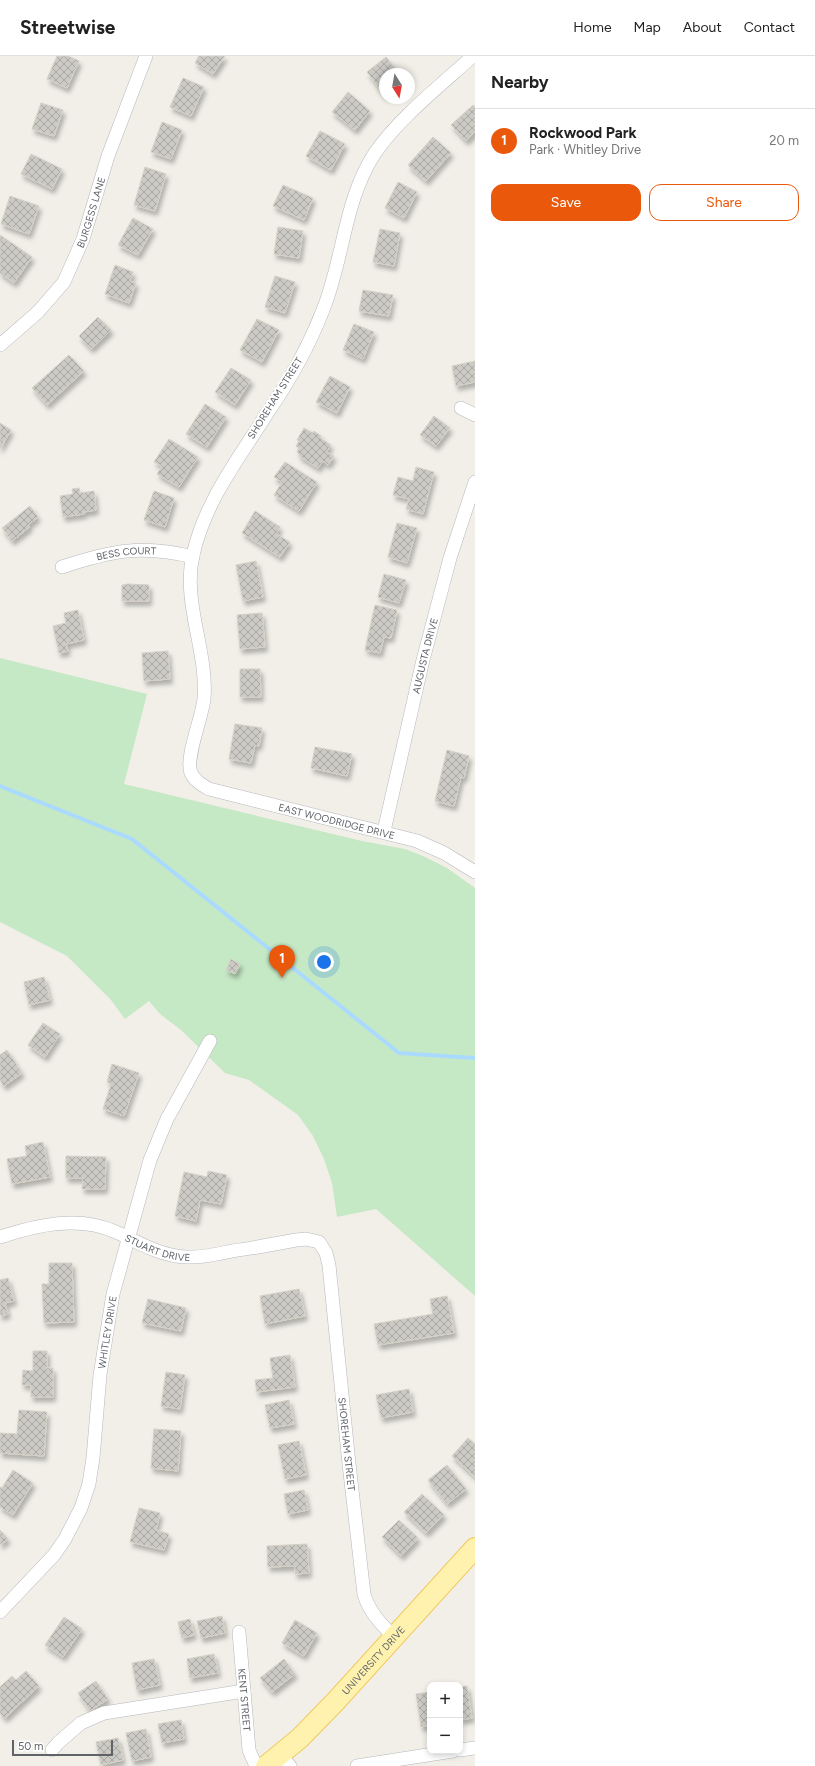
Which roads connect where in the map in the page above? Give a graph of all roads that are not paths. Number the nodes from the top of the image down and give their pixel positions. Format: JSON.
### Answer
{"nodes":[{"id":1,"x":146,"y":56,"type":"edge"},
{"id":2,"x":473,"y":56,"type":"edge"},
{"id":3,"x":0,"y":345,"type":"edge"},
{"id":4,"x":461,"y":408,"type":"dead end"},
{"id":5,"x":475,"y":415,"type":"edge"},
{"id":6,"x":475,"y":482,"type":"edge"},
{"id":7,"x":192,"y":557,"type":"junction"},
{"id":8,"x":62,"y":567,"type":"dead end"},
{"id":9,"x":195,"y":778,"type":"joint"},
{"id":10,"x":384,"y":831,"type":"junction"},
{"id":11,"x":475,"y":872,"type":"edge"},
{"id":12,"x":210,"y":1041,"type":"dead end"},
{"id":13,"x":0,"y":1237,"type":"edge"},
{"id":14,"x":129,"y":1239,"type":"junction"},
{"id":15,"x":320,"y":1242,"type":"joint"},
{"id":16,"x":473,"y":1555,"type":"edge"},
{"id":17,"x":0,"y":1612,"type":"edge"},
{"id":18,"x":239,"y":1632,"type":"dead end"},
{"id":19,"x":394,"y":1637,"type":"junction"},
{"id":20,"x":244,"y":1691,"type":"junction"},
{"id":21,"x":475,"y":1748,"type":"edge"},
{"id":22,"x":52,"y":1750,"type":"dead end"},
{"id":23,"x":463,"y":1750,"type":"edge"},
{"id":24,"x":434,"y":1754,"type":"edge"},
{"id":25,"x":278,"y":1762,"type":"edge"},
{"id":26,"x":256,"y":1766,"type":"edge"},
{"id":27,"x":357,"y":1766,"type":"edge"}],
"edges":[{"from":1,"to":3,"type":"street","name":"BURGESS LANE"},
{"from":2,"to":7,"type":"street","name":"SHOREHAM STREET"},
{"from":4,"to":5,"type":"street"},
{"from":6,"to":10,"type":"street","name":"AUGUSTA DRIVE"},
{"from":7,"to":8,"type":"street","name":"BESS COURT"},
{"from":7,"to":9,"type":"street","name":"SHOREHAM STREET"},
{"from":9,"to":10,"type":"street","name":"EAST WOODRIDGE DRIVE"},
{"from":10,"to":11,"type":"street","name":"EAST WOODRIDGE DRIVE"},
{"from":12,"to":14,"type":"street","name":"WHITLEY DRIVE"},
{"from":13,"to":14,"type":"street","name":"STUART DRIVE"},
{"from":14,"to":15,"type":"street","name":"STUART DRIVE"},
{"from":14,"to":17,"type":"street","name":"WHITLEY DRIVE"},
{"from":15,"to":19,"type":"street","name":"SHOREHAM STREET"},
{"from":16,"to":19,"type":"main road","name":"UNIVERSITY DRIVE"},
{"from":18,"to":20,"type":"street","name":"KENT STREET"},
{"from":19,"to":25,"type":"main road","name":"UNIVERSITY DRIVE"},
{"from":20,"to":22,"type":"street"},
{"from":20,"to":26,"type":"street","name":"KENT STREET"},
{"from":21,"to":23,"type":"street"},
{"from":24,"to":27,"type":"street"}]}
